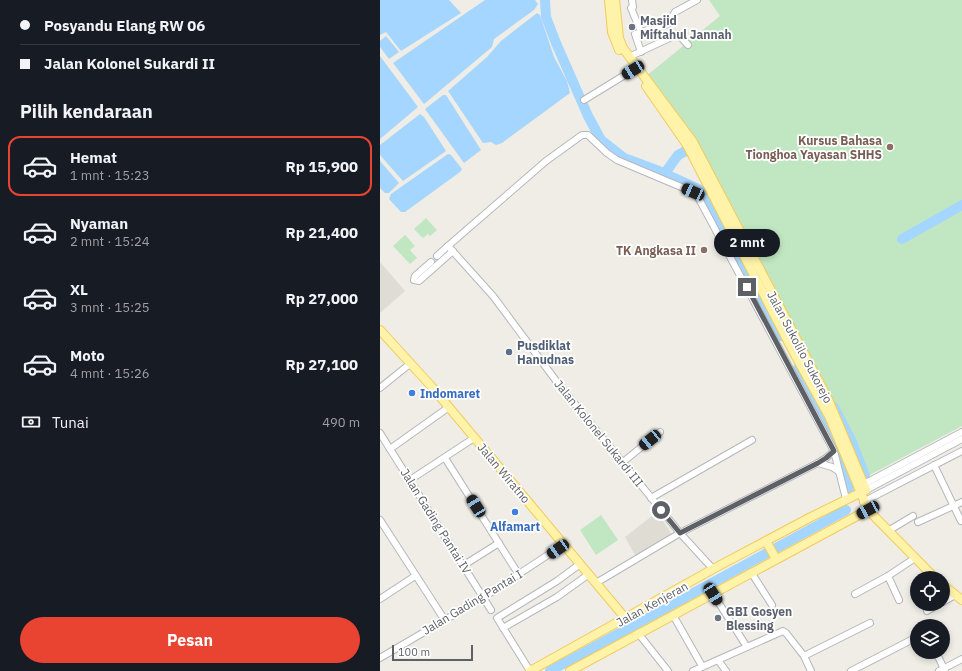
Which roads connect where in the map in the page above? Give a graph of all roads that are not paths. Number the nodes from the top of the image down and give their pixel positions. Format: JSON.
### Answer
{"nodes":[{"id":1,"x":609,"y":0,"type":"edge"},
{"id":2,"x":615,"y":0,"type":"edge"},
{"id":3,"x":632,"y":0,"type":"edge"},
{"id":4,"x":697,"y":0,"type":"edge"},
{"id":5,"x":641,"y":32,"type":"junction"},
{"id":6,"x":688,"y":45,"type":"dead end"},
{"id":7,"x":621,"y":49,"type":"junction"},
{"id":8,"x":641,"y":52,"type":"junction"},
{"id":9,"x":631,"y":56,"type":"junction"},
{"id":10,"x":633,"y":70,"type":"junction"},
{"id":11,"x":584,"y":100,"type":"dead end"},
{"id":12,"x":690,"y":143,"type":"junction"},
{"id":13,"x":448,"y":246,"type":"junction"},
{"id":14,"x":453,"y":251,"type":"junction"},
{"id":15,"x":437,"y":256,"type":"dead end"},
{"id":16,"x":431,"y":262,"type":"dead end"},
{"id":17,"x":380,"y":330,"type":"edge"},
{"id":18,"x":411,"y":363,"type":"junction"},
{"id":19,"x":380,"y":388,"type":"edge"},
{"id":20,"x":449,"y":407,"type":"junction"},
{"id":21,"x":660,"y":432,"type":"dead end"},
{"id":22,"x":962,"y":432,"type":"edge"},
{"id":23,"x":380,"y":433,"type":"edge"},
{"id":24,"x":474,"y":438,"type":"junction"},
{"id":25,"x":962,"y":439,"type":"edge"},
{"id":26,"x":752,"y":440,"type":"dead end"},
{"id":27,"x":390,"y":449,"type":"junction"},
{"id":28,"x":834,"y":451,"type":"junction"},
{"id":29,"x":962,"y":451,"type":"edge"},
{"id":30,"x":445,"y":458,"type":"junction"},
{"id":31,"x":623,"y":462,"type":"junction"},
{"id":32,"x":818,"y":463,"type":"junction"},
{"id":33,"x":934,"y":465,"type":"junction"},
{"id":34,"x":838,"y":471,"type":"junction"},
{"id":35,"x":410,"y":480,"type":"junction"},
{"id":36,"x":862,"y":489,"type":"junction"},
{"id":37,"x":651,"y":498,"type":"junction"},
{"id":38,"x":846,"y":499,"type":"junction"},
{"id":39,"x":863,"y":502,"type":"junction"},
{"id":40,"x":962,"y":502,"type":"edge"},
{"id":41,"x":955,"y":506,"type":"junction"},
{"id":42,"x":868,"y":510,"type":"junction"},
{"id":43,"x":912,"y":516,"type":"dead end"},
{"id":44,"x":380,"y":520,"type":"edge"},
{"id":45,"x":961,"y":521,"type":"dead end"},
{"id":46,"x":918,"y":522,"type":"dead end"},
{"id":47,"x":888,"y":531,"type":"junction"},
{"id":48,"x":680,"y":533,"type":"junction"},
{"id":49,"x":766,"y":541,"type":"junction"},
{"id":50,"x":499,"y":543,"type":"junction"},
{"id":51,"x":563,"y":544,"type":"junction"},
{"id":52,"x":776,"y":558,"type":"junction"},
{"id":53,"x":915,"y":558,"type":"junction"},
{"id":54,"x":580,"y":564,"type":"junction"},
{"id":55,"x":464,"y":565,"type":"junction"},
{"id":56,"x":713,"y":569,"type":"junction"},
{"id":57,"x":928,"y":571,"type":"edge"},
{"id":58,"x":751,"y":572,"type":"junction"},
{"id":59,"x":589,"y":574,"type":"junction"},
{"id":60,"x":519,"y":575,"type":"junction"},
{"id":61,"x":415,"y":576,"type":"junction"},
{"id":62,"x":888,"y":576,"type":"junction"},
{"id":63,"x":596,"y":583,"type":"junction"},
{"id":64,"x":950,"y":591,"type":"edge"},
{"id":65,"x":713,"y":594,"type":"junction"},
{"id":66,"x":855,"y":594,"type":"dead end"},
{"id":67,"x":955,"y":595,"type":"junction"},
{"id":68,"x":484,"y":597,"type":"junction"},
{"id":69,"x":950,"y":598,"type":"edge"},
{"id":70,"x":380,"y":599,"type":"edge"},
{"id":71,"x":899,"y":600,"type":"dead end"},
{"id":72,"x":962,"y":600,"type":"edge"},
{"id":73,"x":772,"y":605,"type":"dead end"},
{"id":74,"x":491,"y":610,"type":"dead end"},
{"id":75,"x":673,"y":615,"type":"junction"},
{"id":76,"x":444,"y":619,"type":"junction"},
{"id":77,"x":626,"y":619,"type":"junction"},
{"id":78,"x":870,"y":623,"type":"dead end"},
{"id":79,"x":503,"y":628,"type":"junction"},
{"id":80,"x":638,"y":633,"type":"junction"},
{"id":81,"x":910,"y":641,"type":"edge"},
{"id":82,"x":747,"y":647,"type":"junction"},
{"id":83,"x":804,"y":656,"type":"junction"},
{"id":84,"x":380,"y":658,"type":"edge"},
{"id":85,"x":939,"y":659,"type":"edge"},
{"id":86,"x":962,"y":659,"type":"edge"},
{"id":87,"x":718,"y":660,"type":"junction"},
{"id":88,"x":702,"y":666,"type":"junction"},
{"id":89,"x":943,"y":670,"type":"edge"},
{"id":90,"x":530,"y":671,"type":"edge"},
{"id":91,"x":570,"y":671,"type":"edge"},
{"id":92,"x":668,"y":671,"type":"edge"},
{"id":93,"x":693,"y":671,"type":"edge"},
{"id":94,"x":726,"y":671,"type":"edge"},
{"id":95,"x":810,"y":671,"type":"edge"},
{"id":96,"x":851,"y":671,"type":"edge"}],
"edges":[{"from":1,"to":7,"type":"main road","name":"Jalan Sukolilo Sukorejo"},
{"from":2,"to":7,"type":"main road","name":"Jalan Sukolilo Sukorejo"},
{"from":3,"to":5,"type":"street"},
{"from":4,"to":5,"type":"street"},
{"from":5,"to":8,"type":"street"},
{"from":6,"to":8,"type":"street"},
{"from":7,"to":9,"type":"main road","name":"Jalan Sukolilo Sukorejo"},
{"from":7,"to":10,"type":"main road","name":"Jalan Sukolilo Sukorejo"},
{"from":8,"to":9,"type":"street"},
{"from":9,"to":12,"type":"main road","name":"Jalan Sukolilo Sukorejo"},
{"from":10,"to":11,"type":"street"},
{"from":10,"to":12,"type":"main road","name":"Jalan Sukolilo Sukorejo"},
{"from":12,"to":36,"type":"main road","name":"Jalan Sukolilo Sukorejo"},
{"from":13,"to":14,"type":"street","name":"Jalan Kolonel Sukardi III"},
{"from":13,"to":15,"type":"street"},
{"from":13,"to":28,"type":"street"},
{"from":14,"to":16,"type":"street"},
{"from":14,"to":31,"type":"street","name":"Jalan Kolonel Sukardi III"},
{"from":17,"to":18,"type":"main road","name":"Jalan Wiratno"},
{"from":18,"to":19,"type":"street"},
{"from":18,"to":20,"type":"main road","name":"Jalan Wiratno"},
{"from":20,"to":24,"type":"main road","name":"Jalan Wiratno"},
{"from":20,"to":27,"type":"street"},
{"from":21,"to":31,"type":"street"},
{"from":22,"to":36,"type":"street"},
{"from":23,"to":27,"type":"street","name":"Jalan Gading Pantai IV"},
{"from":24,"to":30,"type":"street"},
{"from":24,"to":51,"type":"main road","name":"Jalan Wiratno"},
{"from":25,"to":36,"type":"street"},
{"from":26,"to":37,"type":"street"},
{"from":27,"to":35,"type":"street","name":"Jalan Gading Pantai IV"},
{"from":28,"to":32,"type":"street"},
{"from":28,"to":34,"type":"street"},
{"from":29,"to":33,"type":"street"},
{"from":30,"to":35,"type":"street"},
{"from":30,"to":50,"type":"street"},
{"from":31,"to":37,"type":"street","name":"Jalan Kolonel Sukardi III"},
{"from":32,"to":34,"type":"street"},
{"from":32,"to":48,"type":"street"},
{"from":33,"to":39,"type":"street"},
{"from":33,"to":41,"type":"street"},
{"from":34,"to":38,"type":"street"},
{"from":35,"to":55,"type":"street","name":"Jalan Gading Pantai IV"},
{"from":36,"to":38,"type":"main road","name":"Jalan Kenjeran"},
{"from":36,"to":39,"type":"main road","name":"Jalan Sukolilo Sukorejo"},
{"from":37,"to":48,"type":"street","name":"Jalan Kolonel Sukardi III"},
{"from":38,"to":49,"type":"main road","name":"Jalan Kenjeran"},
{"from":39,"to":42,"type":"main road","name":"Jalan Sukolilo Sukorejo"},
{"from":40,"to":41,"type":"street"},
{"from":41,"to":45,"type":"street"},
{"from":41,"to":46,"type":"street"},
{"from":42,"to":47,"type":"main road","name":"Jalan Sukolilo Sukorejo"},
{"from":42,"to":52,"type":"main road","name":"Jalan Kenjeran"},
{"from":43,"to":47,"type":"street"},
{"from":44,"to":61,"type":"street"},
{"from":47,"to":53,"type":"main road","name":"Jalan Sukolilo Sukorejo"},
{"from":48,"to":56,"type":"street","name":"Jalan Kolonel Sukardi III"},
{"from":48,"to":63,"type":"street"},
{"from":49,"to":52,"type":"main road"},
{"from":49,"to":56,"type":"main road","name":"Jalan Kenjeran"},
{"from":50,"to":55,"type":"street"},
{"from":50,"to":60,"type":"street"},
{"from":51,"to":54,"type":"main road","name":"Jalan Wiratno"},
{"from":51,"to":60,"type":"street","name":"Jalan Gading Pantai I"},
{"from":52,"to":58,"type":"main road","name":"Jalan Kenjeran"},
{"from":53,"to":57,"type":"main road","name":"Jalan Sukolilo Sukorejo"},
{"from":53,"to":62,"type":"street"},
{"from":54,"to":59,"type":"main road","name":"Jalan Wiratno"},
{"from":54,"to":79,"type":"street"},
{"from":55,"to":68,"type":"street","name":"Jalan Gading Pantai IV"},
{"from":56,"to":77,"type":"main road","name":"Jalan Kenjeran"},
{"from":58,"to":65,"type":"main road","name":"Jalan Kenjeran"},
{"from":58,"to":73,"type":"street"},
{"from":59,"to":63,"type":"main road","name":"Jalan Wiratno"},
{"from":59,"to":79,"type":"street"},
{"from":60,"to":68,"type":"street","name":"Jalan Gading Pantai I"},
{"from":61,"to":70,"type":"street"},
{"from":61,"to":76,"type":"street"},
{"from":62,"to":66,"type":"street"},
{"from":62,"to":71,"type":"street"},
{"from":63,"to":77,"type":"main road","name":"Jalan Wiratno"},
{"from":64,"to":67,"type":"main road"},
{"from":65,"to":75,"type":"main road","name":"Jalan Kenjeran"},
{"from":65,"to":82,"type":"street"},
{"from":67,"to":69,"type":"street"},
{"from":67,"to":72,"type":"main road"},
{"from":68,"to":74,"type":"street","name":"Jalan Gading Pantai IV"},
{"from":68,"to":76,"type":"street","name":"Jalan Gading Pantai I"},
{"from":75,"to":80,"type":"main road","name":"Jalan Kenjeran"},
{"from":75,"to":88,"type":"street"},
{"from":76,"to":84,"type":"street","name":"Jalan Gading Pantai I"},
{"from":77,"to":90,"type":"main road","name":"Jalan Kenjeran"},
{"from":78,"to":83,"type":"street"},
{"from":79,"to":90,"type":"street"},
{"from":80,"to":91,"type":"main road","name":"Jalan Kenjeran"},
{"from":80,"to":92,"type":"street"},
{"from":81,"to":96,"type":"street"},
{"from":82,"to":83,"type":"street"},
{"from":82,"to":87,"type":"street"},
{"from":83,"to":95,"type":"street"},
{"from":85,"to":89,"type":"street"},
{"from":86,"to":89,"type":"street"},
{"from":87,"to":88,"type":"street"},
{"from":87,"to":94,"type":"street"},
{"from":88,"to":93,"type":"street"}]}
